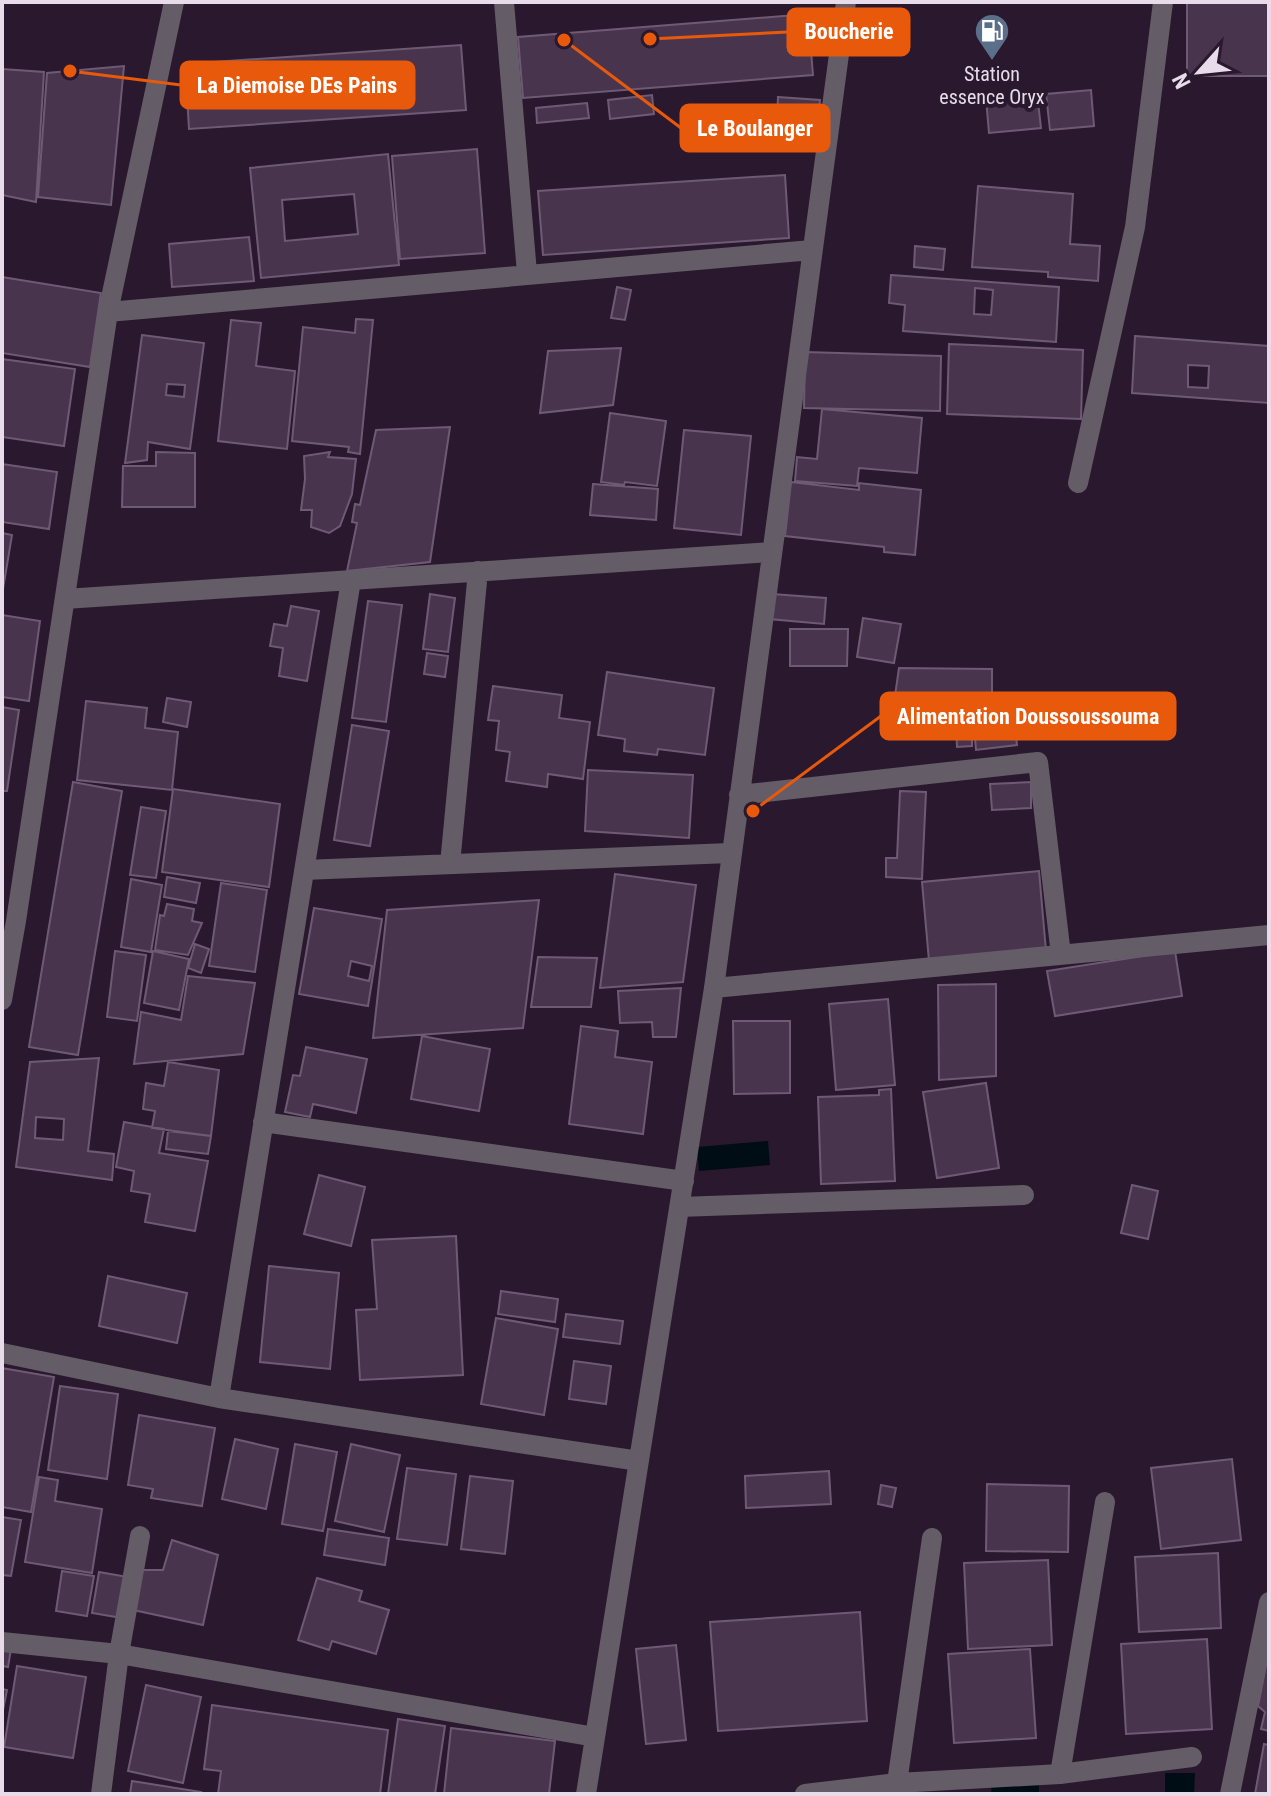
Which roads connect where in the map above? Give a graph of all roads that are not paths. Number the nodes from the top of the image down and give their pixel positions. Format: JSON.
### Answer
{"nodes":[{"id":1,"x":174,"y":2,"type":"edge"},
{"id":2,"x":504,"y":2,"type":"edge"},
{"id":3,"x":846,"y":2,"type":"edge"},
{"id":4,"x":1163,"y":2,"type":"edge"},
{"id":5,"x":812,"y":250,"type":"junction"},
{"id":6,"x":527,"y":273,"type":"junction"},
{"id":7,"x":108,"y":312,"type":"junction"},
{"id":8,"x":1078,"y":483,"type":"dead end"},
{"id":9,"x":772,"y":552,"type":"junction"},
{"id":10,"x":478,"y":571,"type":"junction"},
{"id":11,"x":351,"y":580,"type":"junction"},
{"id":12,"x":65,"y":599,"type":"junction"},
{"id":13,"x":739,"y":795,"type":"junction"},
{"id":14,"x":730,"y":853,"type":"junction"},
{"id":15,"x":450,"y":864,"type":"junction"},
{"id":16,"x":304,"y":870,"type":"junction"},
{"id":17,"x":9,"y":922,"type":"edge"},
{"id":18,"x":1269,"y":935,"type":"edge"},
{"id":19,"x":1061,"y":955,"type":"junction"},
{"id":20,"x":714,"y":988,"type":"junction"},
{"id":21,"x":2,"y":1000,"type":"edge"},
{"id":22,"x":263,"y":1122,"type":"junction"},
{"id":23,"x":684,"y":1181,"type":"junction"},
{"id":24,"x":1024,"y":1195,"type":"dead end"},
{"id":25,"x":679,"y":1207,"type":"junction"},
{"id":26,"x":2,"y":1353,"type":"edge"},
{"id":27,"x":219,"y":1398,"type":"junction"},
{"id":28,"x":639,"y":1461,"type":"junction"},
{"id":29,"x":1105,"y":1502,"type":"dead end"},
{"id":30,"x":140,"y":1536,"type":"dead end"},
{"id":31,"x":932,"y":1538,"type":"dead end"},
{"id":32,"x":1269,"y":1602,"type":"edge"},
{"id":33,"x":1267,"y":1622,"type":"edge"},
{"id":34,"x":2,"y":1642,"type":"edge"},
{"id":35,"x":119,"y":1654,"type":"junction"},
{"id":36,"x":595,"y":1737,"type":"junction"},
{"id":37,"x":1192,"y":1757,"type":"dead end"},
{"id":38,"x":1060,"y":1774,"type":"junction"},
{"id":39,"x":897,"y":1783,"type":"junction"},
{"id":40,"x":101,"y":1794,"type":"edge"},
{"id":41,"x":586,"y":1794,"type":"edge"},
{"id":42,"x":805,"y":1794,"type":"edge"},
{"id":43,"x":1230,"y":1794,"type":"edge"}],
"edges":[{"from":1,"to":7,"type":"street"},
{"from":2,"to":6,"type":"street"},
{"from":3,"to":5,"type":"street"},
{"from":4,"to":8,"type":"street"},
{"from":5,"to":6,"type":"street"},
{"from":5,"to":9,"type":"street"},
{"from":6,"to":7,"type":"street"},
{"from":7,"to":12,"type":"street"},
{"from":9,"to":10,"type":"street"},
{"from":9,"to":13,"type":"street"},
{"from":10,"to":11,"type":"street"},
{"from":10,"to":15,"type":"street"},
{"from":11,"to":12,"type":"street"},
{"from":11,"to":16,"type":"street"},
{"from":12,"to":17,"type":"street"},
{"from":13,"to":14,"type":"street"},
{"from":13,"to":19,"type":"street"},
{"from":14,"to":15,"type":"street"},
{"from":14,"to":20,"type":"street"},
{"from":15,"to":16,"type":"street"},
{"from":16,"to":22,"type":"street"},
{"from":17,"to":21,"type":"street"},
{"from":18,"to":19,"type":"street"},
{"from":19,"to":20,"type":"street"},
{"from":20,"to":23,"type":"street"},
{"from":22,"to":23,"type":"street"},
{"from":22,"to":27,"type":"street"},
{"from":23,"to":25,"type":"street"},
{"from":24,"to":25,"type":"street"},
{"from":25,"to":28,"type":"street"},
{"from":26,"to":27,"type":"street"},
{"from":27,"to":28,"type":"street"},
{"from":28,"to":36,"type":"street"},
{"from":29,"to":38,"type":"street"},
{"from":30,"to":35,"type":"street"},
{"from":31,"to":39,"type":"street"},
{"from":32,"to":33,"type":"street"},
{"from":33,"to":43,"type":"street"},
{"from":34,"to":35,"type":"street"},
{"from":35,"to":36,"type":"street"},
{"from":35,"to":40,"type":"street"},
{"from":36,"to":41,"type":"street"},
{"from":37,"to":38,"type":"street"},
{"from":38,"to":39,"type":"street"},
{"from":39,"to":42,"type":"street"}]}
